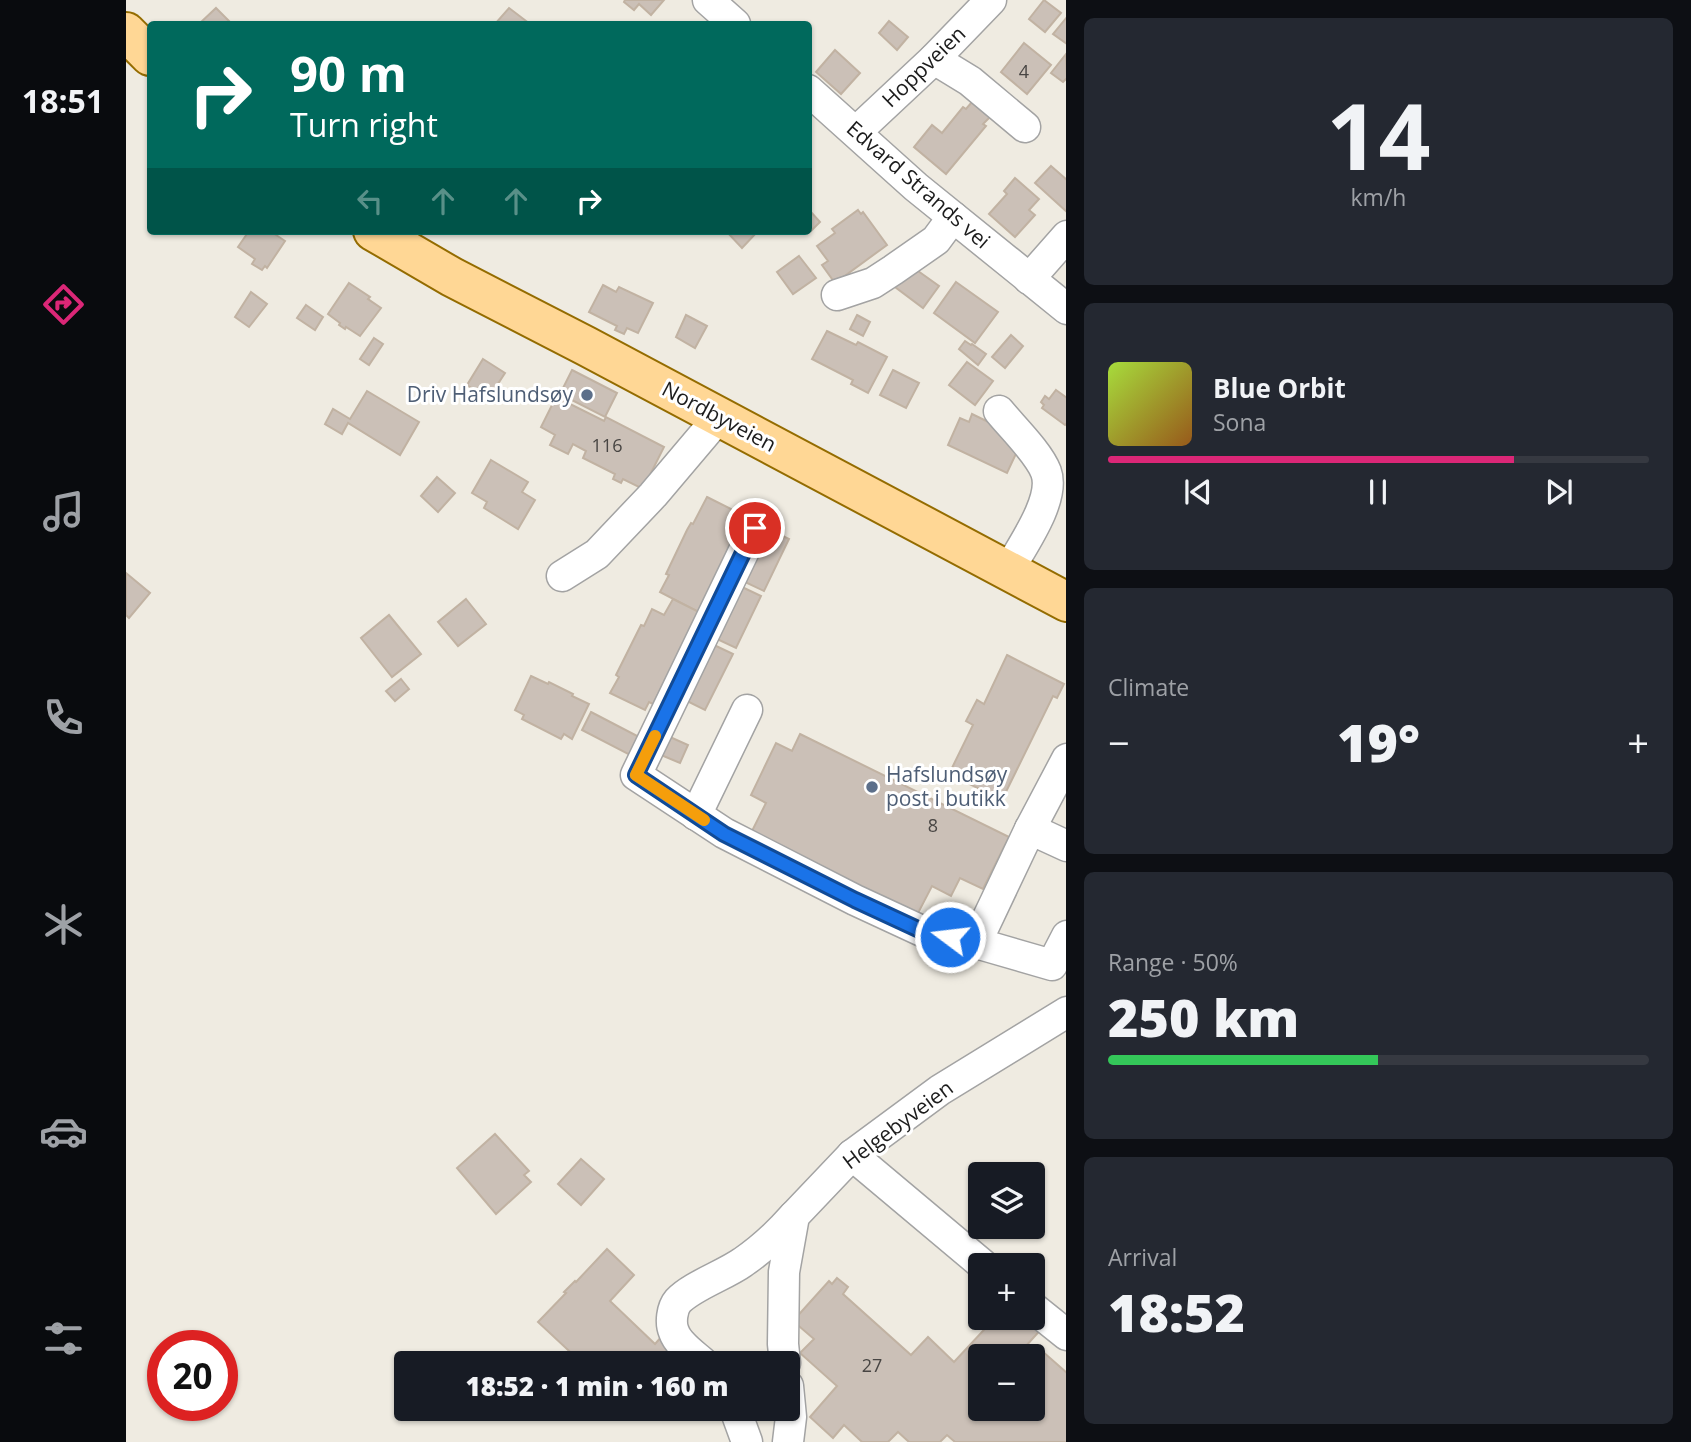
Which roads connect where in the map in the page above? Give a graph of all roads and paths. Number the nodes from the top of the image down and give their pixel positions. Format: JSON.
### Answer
{"nodes":[{"id":1,"x":708,"y":0,"type":"edge"},
{"id":2,"x":992,"y":0,"type":"edge"},
{"id":3,"x":732,"y":21,"type":"edge"},
{"id":4,"x":126,"y":32,"type":"edge"},
{"id":5,"x":147,"y":53,"type":"edge"},
{"id":6,"x":934,"y":59,"type":"junction"},
{"id":7,"x":813,"y":102,"type":"edge"},
{"id":8,"x":1026,"y":127,"type":"dead end"},
{"id":9,"x":856,"y":132,"type":"junction"},
{"id":10,"x":953,"y":217,"type":"junction"},
{"id":11,"x":380,"y":235,"type":"edge"},
{"id":12,"x":1066,"y":236,"type":"edge"},
{"id":13,"x":1029,"y":279,"type":"junction"},
{"id":14,"x":837,"y":295,"type":"dead end"},
{"id":15,"x":1066,"y":309,"type":"edge"},
{"id":16,"x":999,"y":411,"type":"dead end"},
{"id":17,"x":719,"y":417,"type":"junction"},
{"id":18,"x":755,"y":528,"type":"dead end"},
{"id":19,"x":1008,"y":571,"type":"junction"},
{"id":20,"x":562,"y":576,"type":"dead end"},
{"id":21,"x":1066,"y":602,"type":"edge"},
{"id":22,"x":747,"y":710,"type":"dead end"},
{"id":23,"x":1066,"y":759,"type":"edge"},
{"id":24,"x":696,"y":815,"type":"junction"},
{"id":25,"x":1030,"y":829,"type":"junction"},
{"id":26,"x":1066,"y":846,"type":"edge"},
{"id":27,"x":1066,"y":936,"type":"edge"},
{"id":28,"x":976,"y":943,"type":"junction"},
{"id":29,"x":1059,"y":968,"type":"edge"},
{"id":30,"x":1066,"y":1012,"type":"edge"},
{"id":31,"x":852,"y":1155,"type":"junction"},
{"id":32,"x":794,"y":1216,"type":"junction"},
{"id":33,"x":969,"y":1253,"type":"edge"},
{"id":34,"x":1045,"y":1318,"type":"edge"},
{"id":35,"x":1066,"y":1335,"type":"edge"},
{"id":36,"x":690,"y":1351,"type":"edge"},
{"id":37,"x":784,"y":1351,"type":"edge"},
{"id":38,"x":739,"y":1421,"type":"edge"},
{"id":39,"x":791,"y":1421,"type":"edge"},
{"id":40,"x":747,"y":1442,"type":"edge"},
{"id":41,"x":788,"y":1442,"type":"edge"}],
"edges":[{"from":1,"to":3,"type":"street"},
{"from":2,"to":6,"type":"street","name":"Hoppveien"},
{"from":4,"to":5,"type":"main road"},
{"from":6,"to":8,"type":"street"},
{"from":6,"to":9,"type":"street","name":"Hoppveien"},
{"from":7,"to":9,"type":"street","name":"Edvard Strands vei"},
{"from":9,"to":10,"type":"street","name":"Edvard Strands vei"},
{"from":10,"to":13,"type":"street","name":"Edvard Strands vei"},
{"from":10,"to":14,"type":"street"},
{"from":11,"to":17,"type":"main road","name":"Nordbyveien"},
{"from":12,"to":13,"type":"street"},
{"from":13,"to":15,"type":"street","name":"Edvard Strands vei"},
{"from":16,"to":19,"type":"street"},
{"from":17,"to":19,"type":"main road","name":"Nordbyveien"},
{"from":17,"to":20,"type":"street"},
{"from":18,"to":24,"type":"street"},
{"from":19,"to":21,"type":"main road","name":"Nordbyveien"},
{"from":22,"to":24,"type":"street"},
{"from":23,"to":25,"type":"street"},
{"from":24,"to":28,"type":"street"},
{"from":25,"to":26,"type":"street"},
{"from":25,"to":28,"type":"street"},
{"from":27,"to":29,"type":"street"},
{"from":28,"to":29,"type":"street"},
{"from":30,"to":31,"type":"street","name":"Helgebyveien"},
{"from":31,"to":32,"type":"street","name":"Helgebyveien"},
{"from":31,"to":33,"type":"street"},
{"from":32,"to":36,"type":"street","name":"Helgebyveien"},
{"from":32,"to":37,"type":"street"},
{"from":34,"to":35,"type":"street"},
{"from":38,"to":40,"type":"street"},
{"from":39,"to":41,"type":"street"}]}
